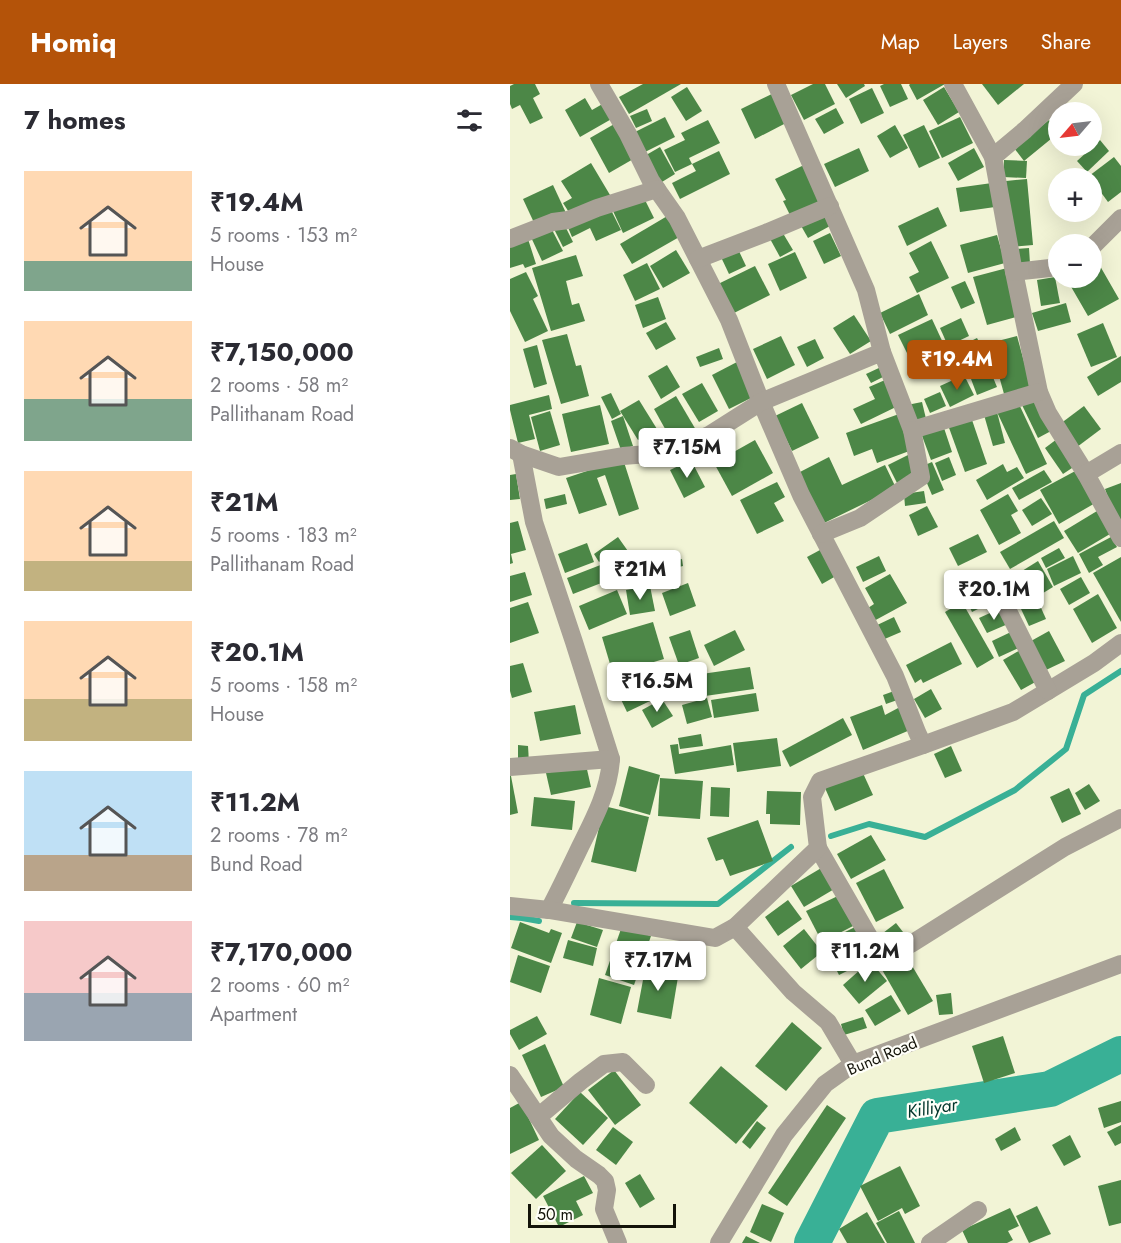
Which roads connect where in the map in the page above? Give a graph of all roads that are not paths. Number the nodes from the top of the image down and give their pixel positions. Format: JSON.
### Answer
{"nodes":[{"id":1,"x":599,"y":84,"type":"edge"},
{"id":2,"x":776,"y":84,"type":"edge"},
{"id":3,"x":953,"y":84,"type":"edge"},
{"id":4,"x":1074,"y":84,"type":"edge"},
{"id":5,"x":993,"y":157,"type":"junction"},
{"id":6,"x":657,"y":189,"type":"junction"},
{"id":7,"x":830,"y":206,"type":"junction"},
{"id":8,"x":1121,"y":218,"type":"edge"},
{"id":9,"x":1102,"y":237,"type":"edge"},
{"id":10,"x":510,"y":239,"type":"edge"},
{"id":11,"x":698,"y":259,"type":"junction"},
{"id":12,"x":1048,"y":268,"type":"edge"},
{"id":13,"x":1014,"y":272,"type":"junction"},
{"id":14,"x":882,"y":352,"type":"junction"},
{"id":15,"x":1039,"y":392,"type":"junction"},
{"id":16,"x":761,"y":402,"type":"junction"},
{"id":17,"x":912,"y":430,"type":"junction"},
{"id":18,"x":516,"y":451,"type":"edge"},
{"id":19,"x":1121,"y":453,"type":"edge"},
{"id":20,"x":1086,"y":474,"type":"junction"},
{"id":21,"x":821,"y":534,"type":"junction"},
{"id":22,"x":1121,"y":538,"type":"edge"},
{"id":23,"x":1006,"y":608,"type":"dead end"},
{"id":24,"x":1121,"y":643,"type":"edge"},
{"id":25,"x":1048,"y":691,"type":"junction"},
{"id":26,"x":923,"y":745,"type":"junction"},
{"id":27,"x":611,"y":759,"type":"junction"},
{"id":28,"x":510,"y":766,"type":"edge"},
{"id":29,"x":1121,"y":818,"type":"edge"},
{"id":30,"x":818,"y":848,"type":"junction"},
{"id":31,"x":510,"y":906,"type":"edge"},
{"id":32,"x":549,"y":910,"type":"junction"},
{"id":33,"x":735,"y":927,"type":"junction"},
{"id":34,"x":1121,"y":964,"type":"edge"},
{"id":35,"x":853,"y":1064,"type":"junction"},
{"id":36,"x":510,"y":1075,"type":"edge"},
{"id":37,"x":646,"y":1085,"type":"dead end"},
{"id":38,"x":538,"y":1117,"type":"junction"},
{"id":39,"x":978,"y":1210,"type":"dead end"},
{"id":40,"x":618,"y":1243,"type":"edge"},
{"id":41,"x":719,"y":1243,"type":"edge"},
{"id":42,"x":930,"y":1243,"type":"edge"}],
"edges":[{"from":1,"to":6,"type":"street"},
{"from":2,"to":7,"type":"street"},
{"from":3,"to":5,"type":"street"},
{"from":4,"to":5,"type":"street"},
{"from":5,"to":13,"type":"street"},
{"from":6,"to":10,"type":"street"},
{"from":6,"to":11,"type":"street"},
{"from":7,"to":11,"type":"street"},
{"from":7,"to":14,"type":"street"},
{"from":8,"to":9,"type":"street"},
{"from":11,"to":16,"type":"street"},
{"from":12,"to":13,"type":"street"},
{"from":13,"to":15,"type":"street"},
{"from":14,"to":16,"type":"street"},
{"from":14,"to":17,"type":"street"},
{"from":15,"to":17,"type":"street"},
{"from":15,"to":20,"type":"street"},
{"from":16,"to":18,"type":"street"},
{"from":16,"to":21,"type":"street"},
{"from":17,"to":21,"type":"street"},
{"from":18,"to":27,"type":"street"},
{"from":19,"to":20,"type":"street"},
{"from":20,"to":22,"type":"street"},
{"from":21,"to":26,"type":"street"},
{"from":23,"to":25,"type":"street"},
{"from":24,"to":25,"type":"street"},
{"from":25,"to":26,"type":"street"},
{"from":26,"to":30,"type":"street"},
{"from":27,"to":28,"type":"street"},
{"from":27,"to":32,"type":"street"},
{"from":29,"to":30,"type":"street"},
{"from":30,"to":33,"type":"street"},
{"from":31,"to":32,"type":"street"},
{"from":32,"to":33,"type":"street"},
{"from":33,"to":35,"type":"street"},
{"from":34,"to":35,"type":"street","name":"Bund Road"},
{"from":35,"to":41,"type":"street","name":"Bund Road"},
{"from":36,"to":38,"type":"street"},
{"from":37,"to":38,"type":"street"},
{"from":38,"to":40,"type":"street"},
{"from":39,"to":42,"type":"street"}]}
